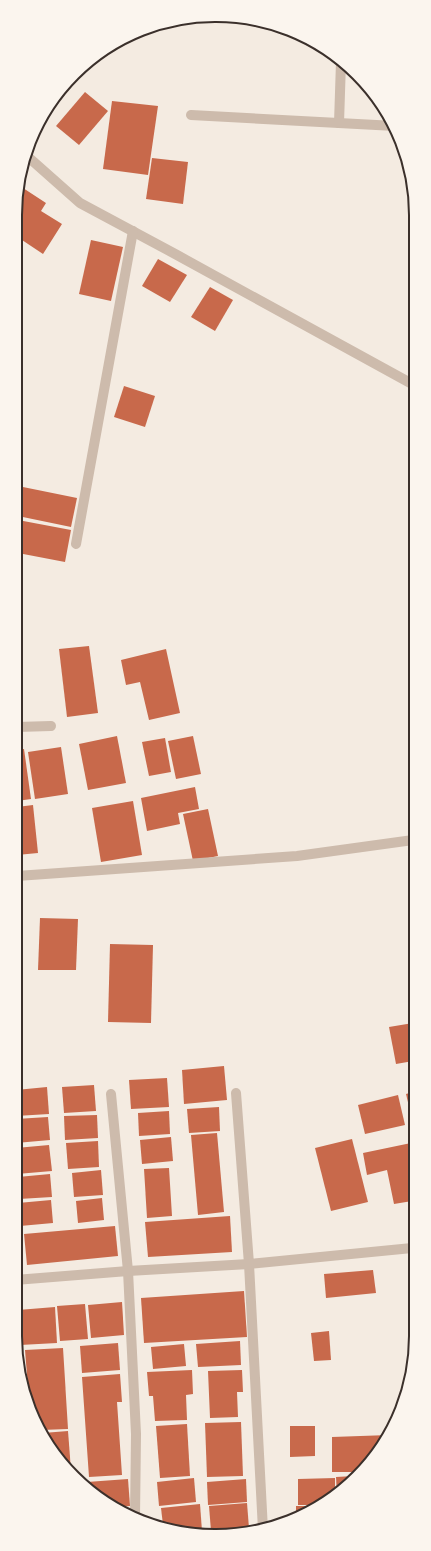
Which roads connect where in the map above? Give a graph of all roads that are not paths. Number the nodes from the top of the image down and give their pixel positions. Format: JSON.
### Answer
{"nodes":[{"id":1,"x":341,"y":68,"type":"edge"},
{"id":2,"x":191,"y":115,"type":"dead end"},
{"id":3,"x":339,"y":123,"type":"junction"},
{"id":4,"x":387,"y":126,"type":"edge"},
{"id":5,"x":30,"y":159,"type":"edge"},
{"id":6,"x":133,"y":231,"type":"junction"},
{"id":7,"x":409,"y":382,"type":"edge"},
{"id":8,"x":76,"y":544,"type":"dead end"},
{"id":9,"x":51,"y":726,"type":"dead end"},
{"id":10,"x":22,"y":727,"type":"edge"},
{"id":11,"x":409,"y":841,"type":"edge"},
{"id":12,"x":22,"y":876,"type":"edge"},
{"id":13,"x":236,"y":1093,"type":"dead end"},
{"id":14,"x":111,"y":1094,"type":"dead end"},
{"id":15,"x":409,"y":1248,"type":"edge"},
{"id":16,"x":249,"y":1264,"type":"junction"},
{"id":17,"x":128,"y":1271,"type":"junction"},
{"id":18,"x":22,"y":1279,"type":"edge"},
{"id":19,"x":135,"y":1511,"type":"edge"},
{"id":20,"x":263,"y":1523,"type":"edge"}],
"edges":[{"from":1,"to":3,"type":"street"},
{"from":2,"to":3,"type":"street"},
{"from":3,"to":4,"type":"street"},
{"from":5,"to":6,"type":"street"},
{"from":6,"to":7,"type":"street"},
{"from":6,"to":8,"type":"street"},
{"from":9,"to":10,"type":"street"},
{"from":11,"to":12,"type":"street"},
{"from":13,"to":16,"type":"street"},
{"from":14,"to":17,"type":"street"},
{"from":15,"to":16,"type":"street"},
{"from":16,"to":17,"type":"street"},
{"from":16,"to":20,"type":"street"},
{"from":17,"to":18,"type":"street"},
{"from":17,"to":19,"type":"street"}]}
